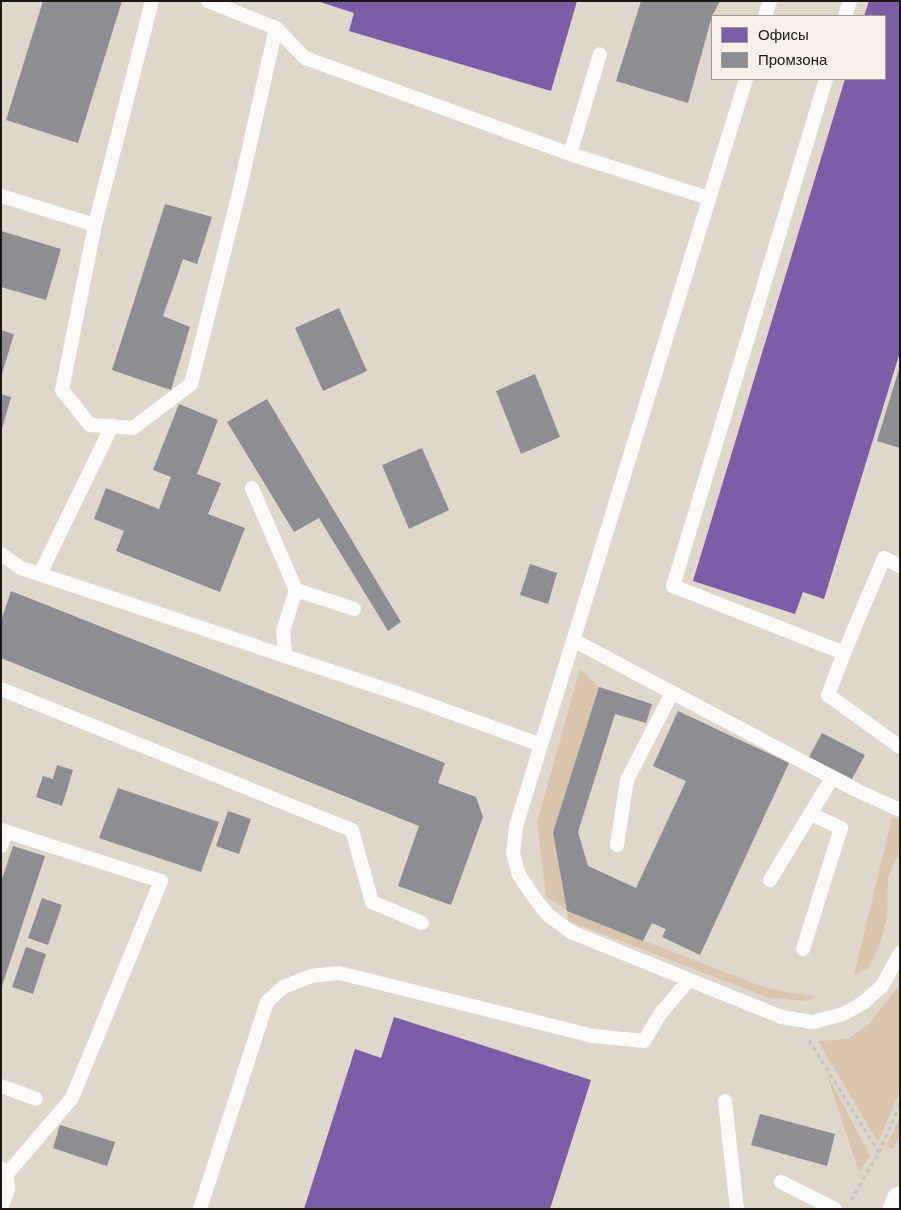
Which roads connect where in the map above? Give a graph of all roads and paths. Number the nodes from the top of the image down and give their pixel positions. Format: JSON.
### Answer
{"nodes":[{"id":1,"x":152,"y":1,"type":"edge"},
{"id":2,"x":208,"y":1,"type":"edge"},
{"id":3,"x":770,"y":1,"type":"edge"},
{"id":4,"x":850,"y":1,"type":"edge"},
{"id":5,"x":765,"y":15,"type":"edge"},
{"id":6,"x":845,"y":15,"type":"edge"},
{"id":7,"x":276,"y":28,"type":"junction"},
{"id":8,"x":600,"y":54,"type":"dead end"},
{"id":9,"x":746,"y":80,"type":"edge"},
{"id":10,"x":826,"y":80,"type":"edge"},
{"id":11,"x":570,"y":154,"type":"junction"},
{"id":12,"x":1,"y":196,"type":"edge"},
{"id":13,"x":709,"y":198,"type":"junction"},
{"id":14,"x":95,"y":225,"type":"junction"},
{"id":15,"x":112,"y":426,"type":"junction"},
{"id":16,"x":252,"y":488,"type":"dead end"},
{"id":17,"x":1,"y":554,"type":"edge"},
{"id":18,"x":900,"y":566,"type":"edge"},
{"id":19,"x":40,"y":574,"type":"junction"},
{"id":20,"x":296,"y":590,"type":"junction"},
{"id":21,"x":354,"y":609,"type":"dead end"},
{"id":22,"x":573,"y":640,"type":"junction"},
{"id":23,"x":844,"y":653,"type":"junction"},
{"id":24,"x":285,"y":656,"type":"junction"},
{"id":25,"x":1,"y":689,"type":"edge"},
{"id":26,"x":672,"y":693,"type":"junction"},
{"id":27,"x":541,"y":744,"type":"junction"},
{"id":28,"x":900,"y":747,"type":"edge"},
{"id":29,"x":832,"y":778,"type":"junction"},
{"id":30,"x":900,"y":810,"type":"edge"},
{"id":31,"x":812,"y":814,"type":"junction"},
{"id":32,"x":4,"y":831,"type":"edge"},
{"id":33,"x":617,"y":845,"type":"dead end"},
{"id":34,"x":1,"y":846,"type":"edge"},
{"id":35,"x":770,"y":880,"type":"dead end"},
{"id":36,"x":422,"y":923,"type":"dead end"},
{"id":37,"x":803,"y":949,"type":"dead end"},
{"id":38,"x":900,"y":953,"type":"edge"},
{"id":39,"x":688,"y":981,"type":"junction"},
{"id":40,"x":781,"y":1017,"type":"junction"},
{"id":41,"x":1,"y":1086,"type":"edge"},
{"id":42,"x":36,"y":1099,"type":"dead end"},
{"id":43,"x":725,"y":1101,"type":"dead end"},
{"id":44,"x":900,"y":1104,"type":"edge"},
{"id":45,"x":879,"y":1152,"type":"junction"},
{"id":46,"x":4,"y":1171,"type":"edge"},
{"id":47,"x":781,"y":1182,"type":"dead end"},
{"id":48,"x":900,"y":1201,"type":"edge"},
{"id":49,"x":1,"y":1208,"type":"edge"},
{"id":50,"x":200,"y":1209,"type":"edge"},
{"id":51,"x":737,"y":1209,"type":"edge"},
{"id":52,"x":835,"y":1209,"type":"edge"},
{"id":53,"x":846,"y":1209,"type":"edge"},
{"id":54,"x":896,"y":1209,"type":"edge"}],
"edges":[{"from":1,"to":14,"type":"lane"},
{"from":2,"to":7,"type":"lane"},
{"from":3,"to":5,"type":"lane"},
{"from":4,"to":6,"type":"lane"},
{"from":7,"to":11,"type":"lane"},
{"from":7,"to":15,"type":"lane"},
{"from":8,"to":11,"type":"lane"},
{"from":9,"to":13,"type":"lane"},
{"from":10,"to":23,"type":"lane"},
{"from":11,"to":13,"type":"lane"},
{"from":12,"to":14,"type":"lane"},
{"from":13,"to":22,"type":"lane"},
{"from":14,"to":15,"type":"lane"},
{"from":15,"to":19,"type":"lane"},
{"from":16,"to":20,"type":"lane"},
{"from":17,"to":19,"type":"lane"},
{"from":18,"to":23,"type":"lane"},
{"from":19,"to":24,"type":"lane"},
{"from":20,"to":21,"type":"lane"},
{"from":20,"to":24,"type":"lane"},
{"from":22,"to":26,"type":"lane"},
{"from":22,"to":27,"type":"lane"},
{"from":23,"to":28,"type":"lane"},
{"from":24,"to":27,"type":"lane"},
{"from":25,"to":36,"type":"lane"},
{"from":26,"to":29,"type":"lane"},
{"from":26,"to":33,"type":"lane"},
{"from":27,"to":39,"type":"lane"},
{"from":29,"to":30,"type":"lane"},
{"from":29,"to":31,"type":"lane"},
{"from":31,"to":35,"type":"lane"},
{"from":31,"to":37,"type":"lane"},
{"from":32,"to":34,"type":"lane"},
{"from":32,"to":46,"type":"lane"},
{"from":38,"to":40,"type":"lane"},
{"from":39,"to":40,"type":"lane"},
{"from":39,"to":50,"type":"lane"},
{"from":40,"to":45,"type":"path"},
{"from":41,"to":42,"type":"lane"},
{"from":43,"to":51,"type":"lane"},
{"from":44,"to":45,"type":"path"},
{"from":45,"to":53,"type":"path"},
{"from":46,"to":49,"type":"lane"},
{"from":47,"to":52,"type":"lane"},
{"from":48,"to":54,"type":"main road"}]}
